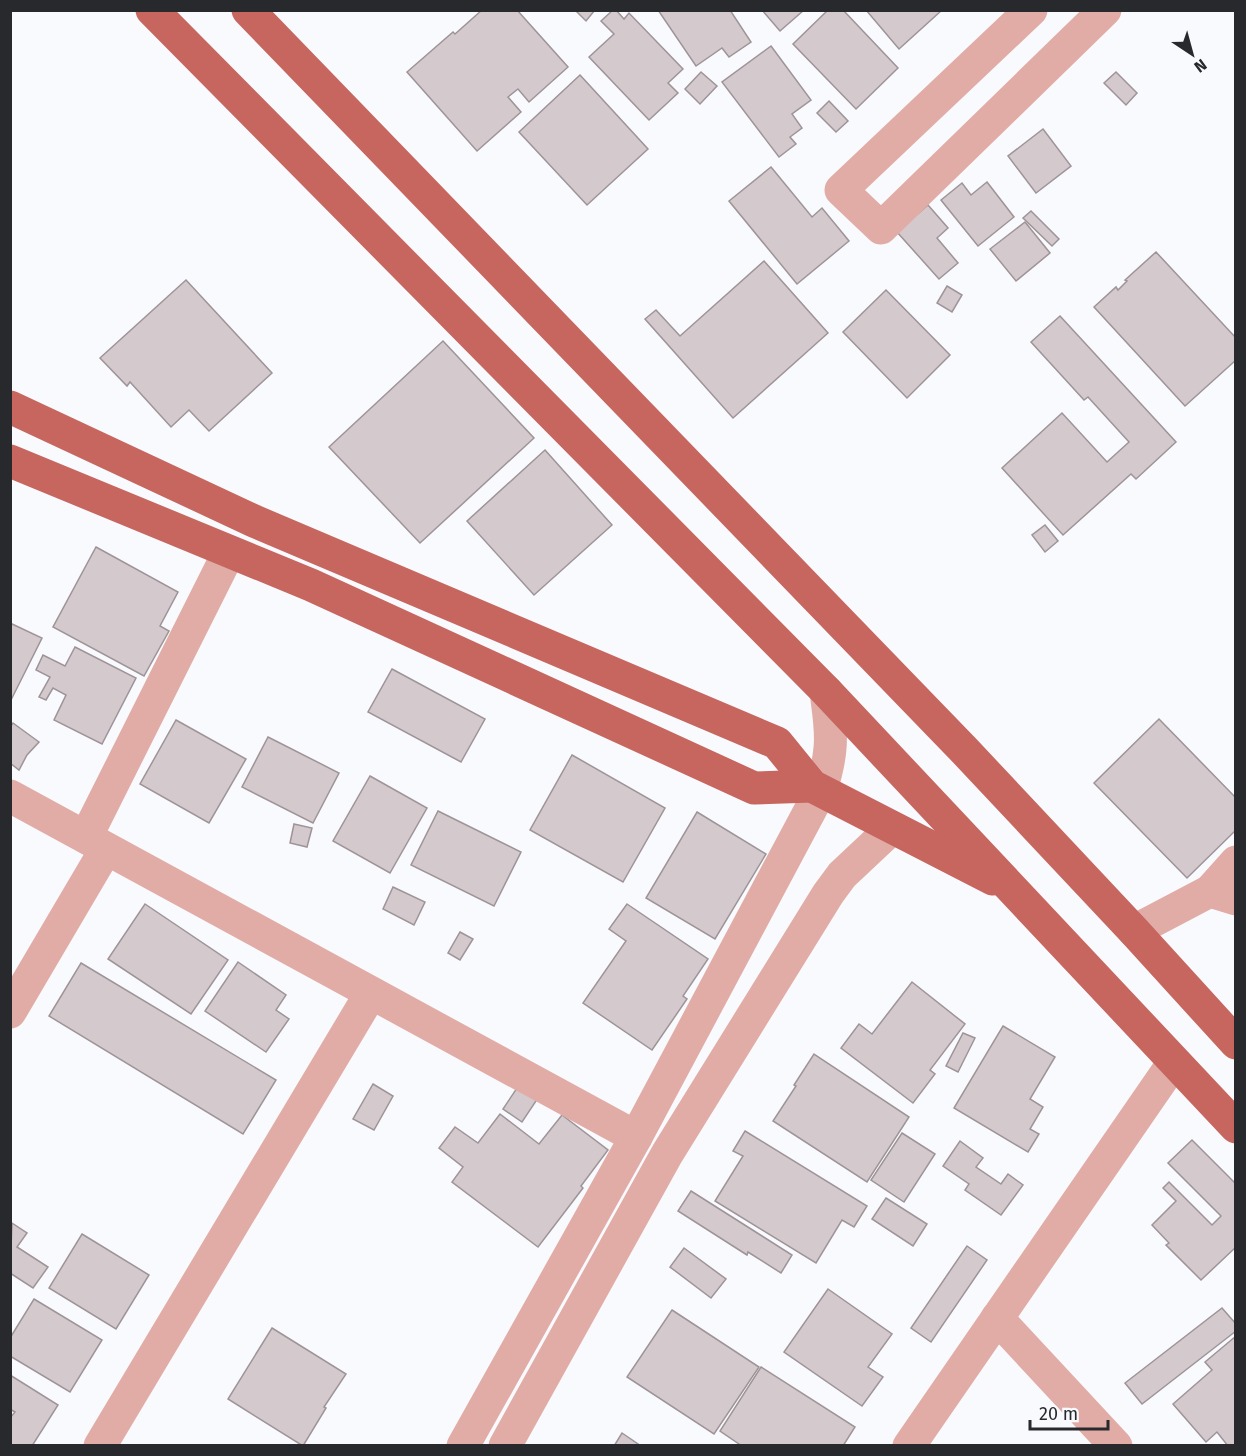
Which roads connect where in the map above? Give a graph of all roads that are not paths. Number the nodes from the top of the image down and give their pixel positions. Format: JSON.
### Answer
{"nodes":[{"id":1,"x":152,"y":10,"type":"edge"},
{"id":2,"x":248,"y":10,"type":"edge"},
{"id":3,"x":1031,"y":10,"type":"edge"},
{"id":4,"x":1105,"y":10,"type":"edge"},
{"id":5,"x":10,"y":407,"type":"edge"},
{"id":6,"x":10,"y":460,"type":"edge"},
{"id":7,"x":229,"y":552,"type":"junction"},
{"id":8,"x":826,"y":691,"type":"junction"},
{"id":9,"x":817,"y":788,"type":"junction"},
{"id":10,"x":10,"y":796,"type":"edge"},
{"id":11,"x":892,"y":828,"type":"junction"},
{"id":12,"x":96,"y":843,"type":"junction"},
{"id":13,"x":1236,"y":862,"type":"edge"},
{"id":14,"x":1012,"y":889,"type":"junction"},
{"id":15,"x":1223,"y":895,"type":"edge"},
{"id":16,"x":1134,"y":931,"type":"junction"},
{"id":17,"x":371,"y":993,"type":"junction"},
{"id":18,"x":10,"y":1012,"type":"edge"},
{"id":19,"x":1236,"y":1043,"type":"edge"},
{"id":20,"x":1174,"y":1062,"type":"junction"},
{"id":21,"x":1236,"y":1128,"type":"edge"},
{"id":22,"x":636,"y":1137,"type":"junction"},
{"id":23,"x":997,"y":1318,"type":"junction"},
{"id":24,"x":100,"y":1446,"type":"edge"},
{"id":25,"x":463,"y":1446,"type":"edge"},
{"id":26,"x":505,"y":1446,"type":"edge"},
{"id":27,"x":909,"y":1446,"type":"edge"},
{"id":28,"x":1116,"y":1446,"type":"edge"}],
"edges":[{"from":1,"to":8,"type":"main road"},
{"from":2,"to":16,"type":"main road"},
{"from":3,"to":4,"type":"street"},
{"from":5,"to":9,"type":"main road"},
{"from":6,"to":7,"type":"main road"},
{"from":7,"to":9,"type":"main road"},
{"from":7,"to":12,"type":"street"},
{"from":8,"to":9,"type":"street"},
{"from":8,"to":14,"type":"main road"},
{"from":9,"to":11,"type":"main road"},
{"from":9,"to":22,"type":"street"},
{"from":10,"to":12,"type":"street"},
{"from":11,"to":14,"type":"main road"},
{"from":11,"to":26,"type":"street"},
{"from":12,"to":17,"type":"street"},
{"from":12,"to":18,"type":"street"},
{"from":13,"to":15,"type":"street"},
{"from":14,"to":20,"type":"main road"},
{"from":15,"to":16,"type":"street"},
{"from":16,"to":19,"type":"main road"},
{"from":17,"to":22,"type":"street"},
{"from":17,"to":24,"type":"street"},
{"from":20,"to":21,"type":"main road"},
{"from":20,"to":23,"type":"street"},
{"from":22,"to":25,"type":"street"},
{"from":23,"to":27,"type":"street"},
{"from":23,"to":28,"type":"street"}]}
